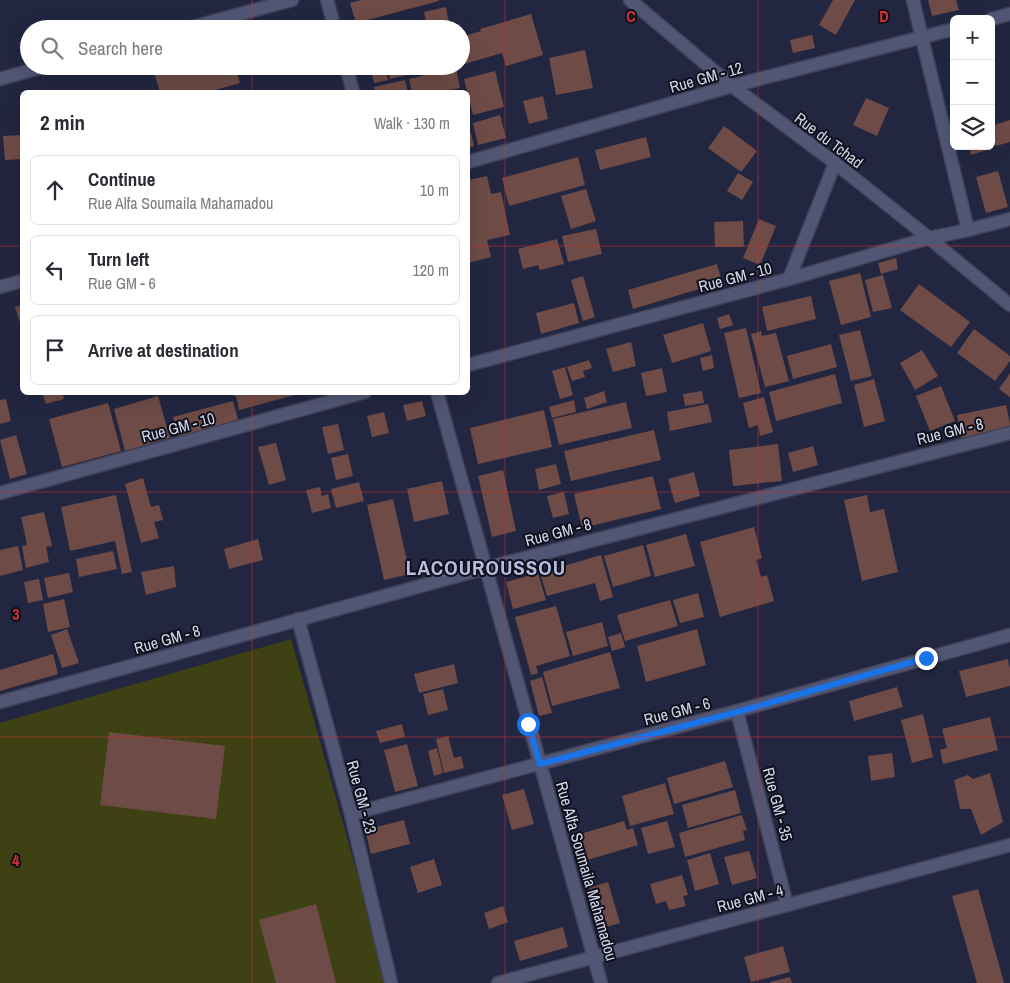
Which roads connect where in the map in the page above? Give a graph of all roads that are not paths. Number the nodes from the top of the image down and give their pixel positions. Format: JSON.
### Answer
{"nodes":[{"id":1,"x":292,"y":0,"type":"edge"},
{"id":2,"x":327,"y":0,"type":"edge"},
{"id":3,"x":630,"y":0,"type":"edge"},
{"id":4,"x":913,"y":0,"type":"edge"},
{"id":5,"x":1010,"y":14,"type":"edge"},
{"id":6,"x":995,"y":18,"type":"edge"},
{"id":7,"x":218,"y":20,"type":"edge"},
{"id":8,"x":333,"y":20,"type":"edge"},
{"id":9,"x":950,"y":29,"type":"edge"},
{"id":10,"x":922,"y":37,"type":"junction"},
{"id":11,"x":20,"y":73,"type":"edge"},
{"id":12,"x":348,"y":75,"type":"edge"},
{"id":13,"x":0,"y":79,"type":"edge"},
{"id":14,"x":732,"y":86,"type":"junction"},
{"id":15,"x":352,"y":90,"type":"edge"},
{"id":16,"x":470,"y":161,"type":"edge"},
{"id":17,"x":835,"y":163,"type":"junction"},
{"id":18,"x":1010,"y":219,"type":"edge"},
{"id":19,"x":968,"y":230,"type":"junction"},
{"id":20,"x":929,"y":238,"type":"junction"},
{"id":21,"x":789,"y":279,"type":"junction"},
{"id":22,"x":20,"y":282,"type":"edge"},
{"id":23,"x":0,"y":287,"type":"edge"},
{"id":24,"x":1010,"y":304,"type":"edge"},
{"id":25,"x":470,"y":364,"type":"edge"},
{"id":26,"x":355,"y":395,"type":"edge"},
{"id":27,"x":438,"y":395,"type":"edge"},
{"id":28,"x":1010,"y":433,"type":"edge"},
{"id":29,"x":0,"y":493,"type":"edge"},
{"id":30,"x":486,"y":568,"type":"junction"},
{"id":31,"x":298,"y":619,"type":"junction"},
{"id":32,"x":1010,"y":635,"type":"edge"},
{"id":33,"x":0,"y":702,"type":"edge"},
{"id":34,"x":737,"y":712,"type":"junction"},
{"id":35,"x":540,"y":764,"type":"junction"},
{"id":36,"x":351,"y":814,"type":"junction"},
{"id":37,"x":1010,"y":845,"type":"edge"},
{"id":38,"x":787,"y":905,"type":"junction"},
{"id":39,"x":594,"y":957,"type":"junction"},
{"id":40,"x":392,"y":983,"type":"edge"},
{"id":41,"x":498,"y":983,"type":"edge"},
{"id":42,"x":601,"y":983,"type":"edge"}],
"edges":[{"from":1,"to":7,"type":"street"},
{"from":2,"to":8,"type":"street"},
{"from":3,"to":14,"type":"street","name":"Rue du Tchad"},
{"from":4,"to":10,"type":"street"},
{"from":5,"to":6,"type":"street"},
{"from":9,"to":10,"type":"street","name":"Rue GM - 12"},
{"from":10,"to":14,"type":"street","name":"Rue GM - 12"},
{"from":10,"to":19,"type":"street"},
{"from":11,"to":13,"type":"street"},
{"from":12,"to":15,"type":"street"},
{"from":14,"to":16,"type":"street","name":"Rue GM - 12"},
{"from":14,"to":17,"type":"street","name":"Rue du Tchad"},
{"from":17,"to":20,"type":"street","name":"Rue du Tchad"},
{"from":17,"to":21,"type":"street"},
{"from":18,"to":19,"type":"street","name":"Rue GM - 10"},
{"from":19,"to":20,"type":"street","name":"Rue GM - 10"},
{"from":20,"to":21,"type":"street","name":"Rue GM - 10"},
{"from":20,"to":24,"type":"street","name":"Rue du Tchad"},
{"from":21,"to":25,"type":"street","name":"Rue GM - 10"},
{"from":22,"to":23,"type":"street"},
{"from":26,"to":29,"type":"street","name":"Rue GM - 10"},
{"from":27,"to":30,"type":"street","name":"Rue Alfa Soumaila Mahamadou"},
{"from":28,"to":30,"type":"street","name":"Rue GM - 8"},
{"from":30,"to":31,"type":"street","name":"Rue GM - 8"},
{"from":30,"to":35,"type":"street","name":"Rue Alfa Soumaila Mahamadou"},
{"from":31,"to":33,"type":"street","name":"Rue GM - 8"},
{"from":31,"to":36,"type":"street","name":"Rue GM - 23"},
{"from":32,"to":34,"type":"street","name":"Rue GM - 6"},
{"from":34,"to":35,"type":"street","name":"Rue GM - 6"},
{"from":34,"to":38,"type":"street","name":"Rue GM - 35"},
{"from":35,"to":36,"type":"street","name":"Rue GM - 6"},
{"from":35,"to":39,"type":"street","name":"Rue Alfa Soumaila Mahamadou"},
{"from":36,"to":40,"type":"street","name":"Rue GM - 23"},
{"from":37,"to":38,"type":"street","name":"Rue GM - 4"},
{"from":38,"to":39,"type":"street","name":"Rue GM - 4"},
{"from":39,"to":41,"type":"street","name":"Rue GM - 4"},
{"from":39,"to":42,"type":"street","name":"Rue Alfa Soumaila Mahamadou"}]}
